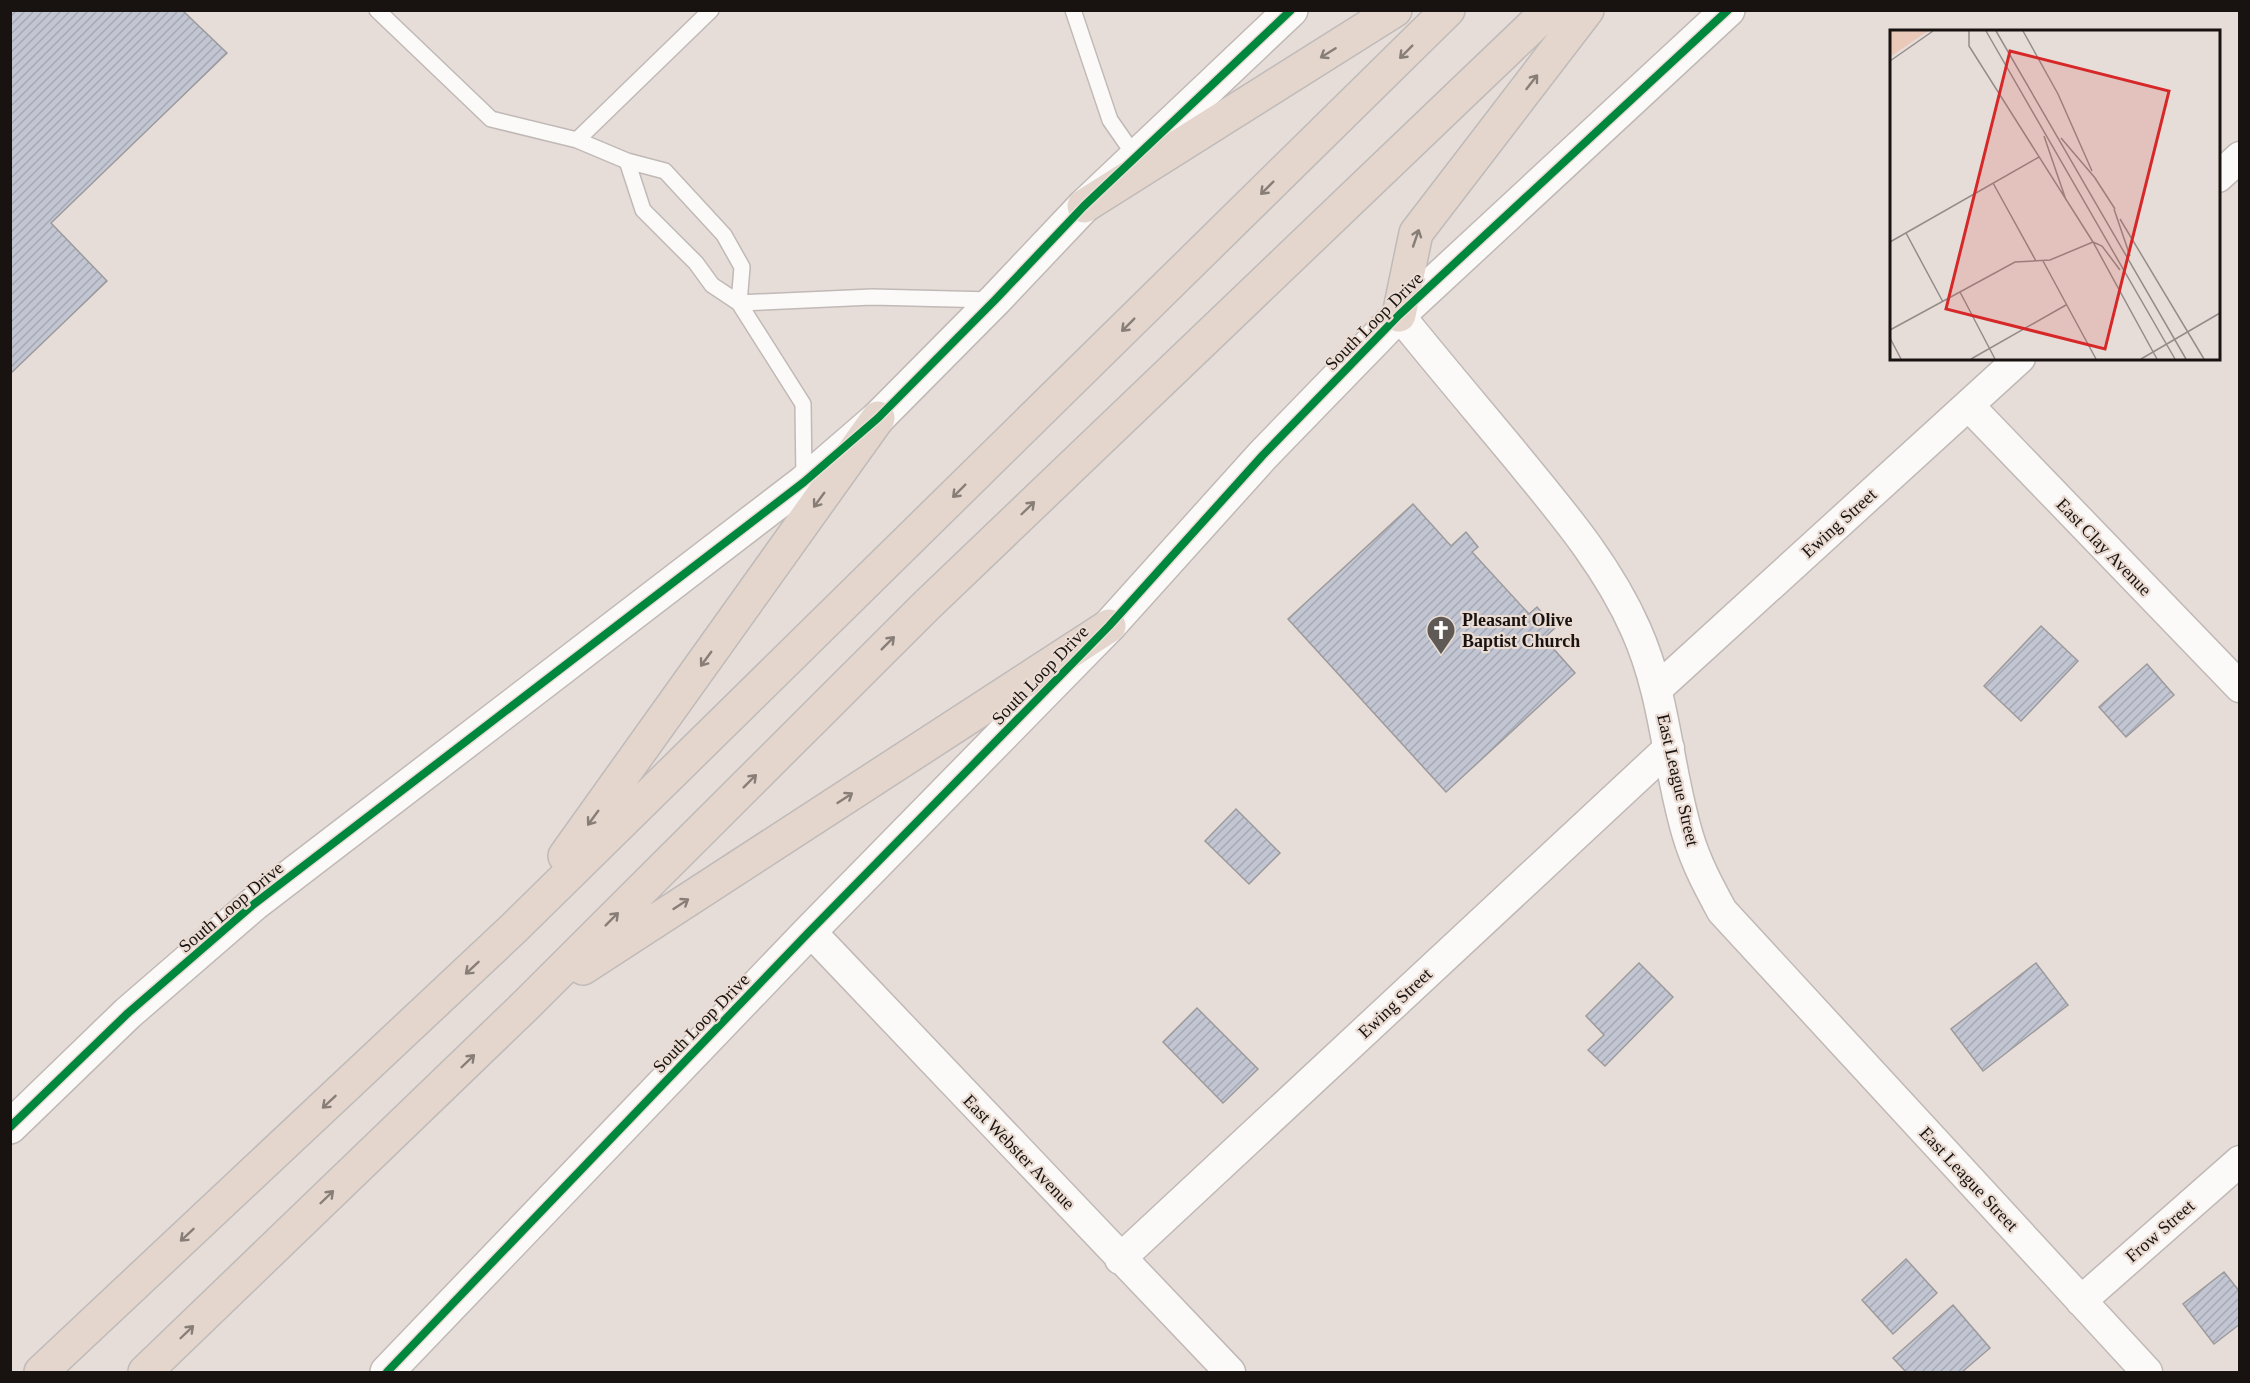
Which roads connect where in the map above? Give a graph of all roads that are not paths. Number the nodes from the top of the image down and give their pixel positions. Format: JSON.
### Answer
{"nodes":[{"id":1,"x":377,"y":10,"type":"edge"},
{"id":2,"x":711,"y":10,"type":"edge"},
{"id":3,"x":1073,"y":10,"type":"edge"},
{"id":4,"x":1291,"y":10,"type":"edge"},
{"id":5,"x":1395,"y":10,"type":"edge"},
{"id":6,"x":1448,"y":10,"type":"edge"},
{"id":7,"x":1549,"y":10,"type":"edge"},
{"id":8,"x":1587,"y":10,"type":"edge"},
{"id":9,"x":1728,"y":10,"type":"edge"},
{"id":10,"x":578,"y":140,"type":"junction"},
{"id":11,"x":1135,"y":156,"type":"junction"},
{"id":12,"x":2240,"y":157,"type":"edge"},
{"id":13,"x":627,"y":161,"type":"junction"},
{"id":14,"x":2220,"y":175,"type":"edge"},
{"id":15,"x":1084,"y":206,"type":"junction"},
{"id":16,"x":995,"y":300,"type":"junction"},
{"id":17,"x":739,"y":303,"type":"junction"},
{"id":18,"x":1399,"y":315,"type":"junction"},
{"id":19,"x":2018,"y":360,"type":"edge"},
{"id":20,"x":1969,"y":406,"type":"junction"},
{"id":21,"x":878,"y":418,"type":"junction"},
{"id":22,"x":804,"y":482,"type":"junction"},
{"id":23,"x":1109,"y":626,"type":"junction"},
{"id":24,"x":2240,"y":687,"type":"edge"},
{"id":25,"x":1658,"y":688,"type":"junction"},
{"id":26,"x":1669,"y":747,"type":"junction"},
{"id":27,"x":514,"y":928,"type":"junction"},
{"id":28,"x":810,"y":931,"type":"junction"},
{"id":29,"x":526,"y":1005,"type":"junction"},
{"id":30,"x":10,"y":1128,"type":"edge"},
{"id":31,"x":2240,"y":1161,"type":"edge"},
{"id":32,"x":1120,"y":1258,"type":"junction"},
{"id":33,"x":2081,"y":1301,"type":"junction"},
{"id":34,"x":41,"y":1372,"type":"edge"},
{"id":35,"x":145,"y":1372,"type":"edge"},
{"id":36,"x":387,"y":1372,"type":"edge"},
{"id":37,"x":1230,"y":1372,"type":"edge"},
{"id":38,"x":2147,"y":1372,"type":"edge"}],
"edges":[{"from":1,"to":10,"type":"lane"},
{"from":2,"to":10,"type":"lane"},
{"from":3,"to":11,"type":"lane"},
{"from":4,"to":11,"type":"street","name":"South Loop Drive"},
{"from":5,"to":15,"type":"highway","one_way":true},
{"from":6,"to":27,"type":"highway","one_way":true},
{"from":29,"to":7,"type":"highway","one_way":true},
{"from":18,"to":8,"type":"highway","one_way":true},
{"from":9,"to":18,"type":"street","name":"South Loop Drive"},
{"from":10,"to":13,"type":"lane"},
{"from":11,"to":15,"type":"street","name":"South Loop Drive"},
{"from":12,"to":14,"type":"street"},
{"from":13,"to":17,"type":"lane"},
{"from":13,"to":17,"type":"lane"},
{"from":15,"to":16,"type":"street","name":"South Loop Drive"},
{"from":16,"to":17,"type":"lane"},
{"from":16,"to":21,"type":"street","name":"South Loop Drive"},
{"from":17,"to":22,"type":"lane"},
{"from":18,"to":23,"type":"street","name":"South Loop Drive"},
{"from":18,"to":25,"type":"street","name":"East League Street"},
{"from":19,"to":20,"type":"street","name":"Ewing Street"},
{"from":20,"to":24,"type":"street","name":"East Clay Avenue"},
{"from":20,"to":25,"type":"street","name":"Ewing Street"},
{"from":21,"to":22,"type":"street","name":"South Loop Drive"},
{"from":21,"to":27,"type":"highway","one_way":true},
{"from":22,"to":30,"type":"street","name":"South Loop Drive"},
{"from":23,"to":28,"type":"street","name":"South Loop Drive"},
{"from":29,"to":23,"type":"highway","one_way":true},
{"from":25,"to":26,"type":"street","name":"East League Street"},
{"from":26,"to":32,"type":"street","name":"Ewing Street"},
{"from":26,"to":33,"type":"street","name":"East League Street"},
{"from":27,"to":34,"type":"highway","one_way":true},
{"from":28,"to":32,"type":"street","name":"East Webster Avenue"},
{"from":28,"to":36,"type":"street","name":"South Loop Drive"},
{"from":35,"to":29,"type":"highway","one_way":true},
{"from":31,"to":33,"type":"street","name":"Frow Street"},
{"from":32,"to":37,"type":"street","name":"East Webster Avenue"},
{"from":33,"to":38,"type":"street","name":"East League Street"}]}
